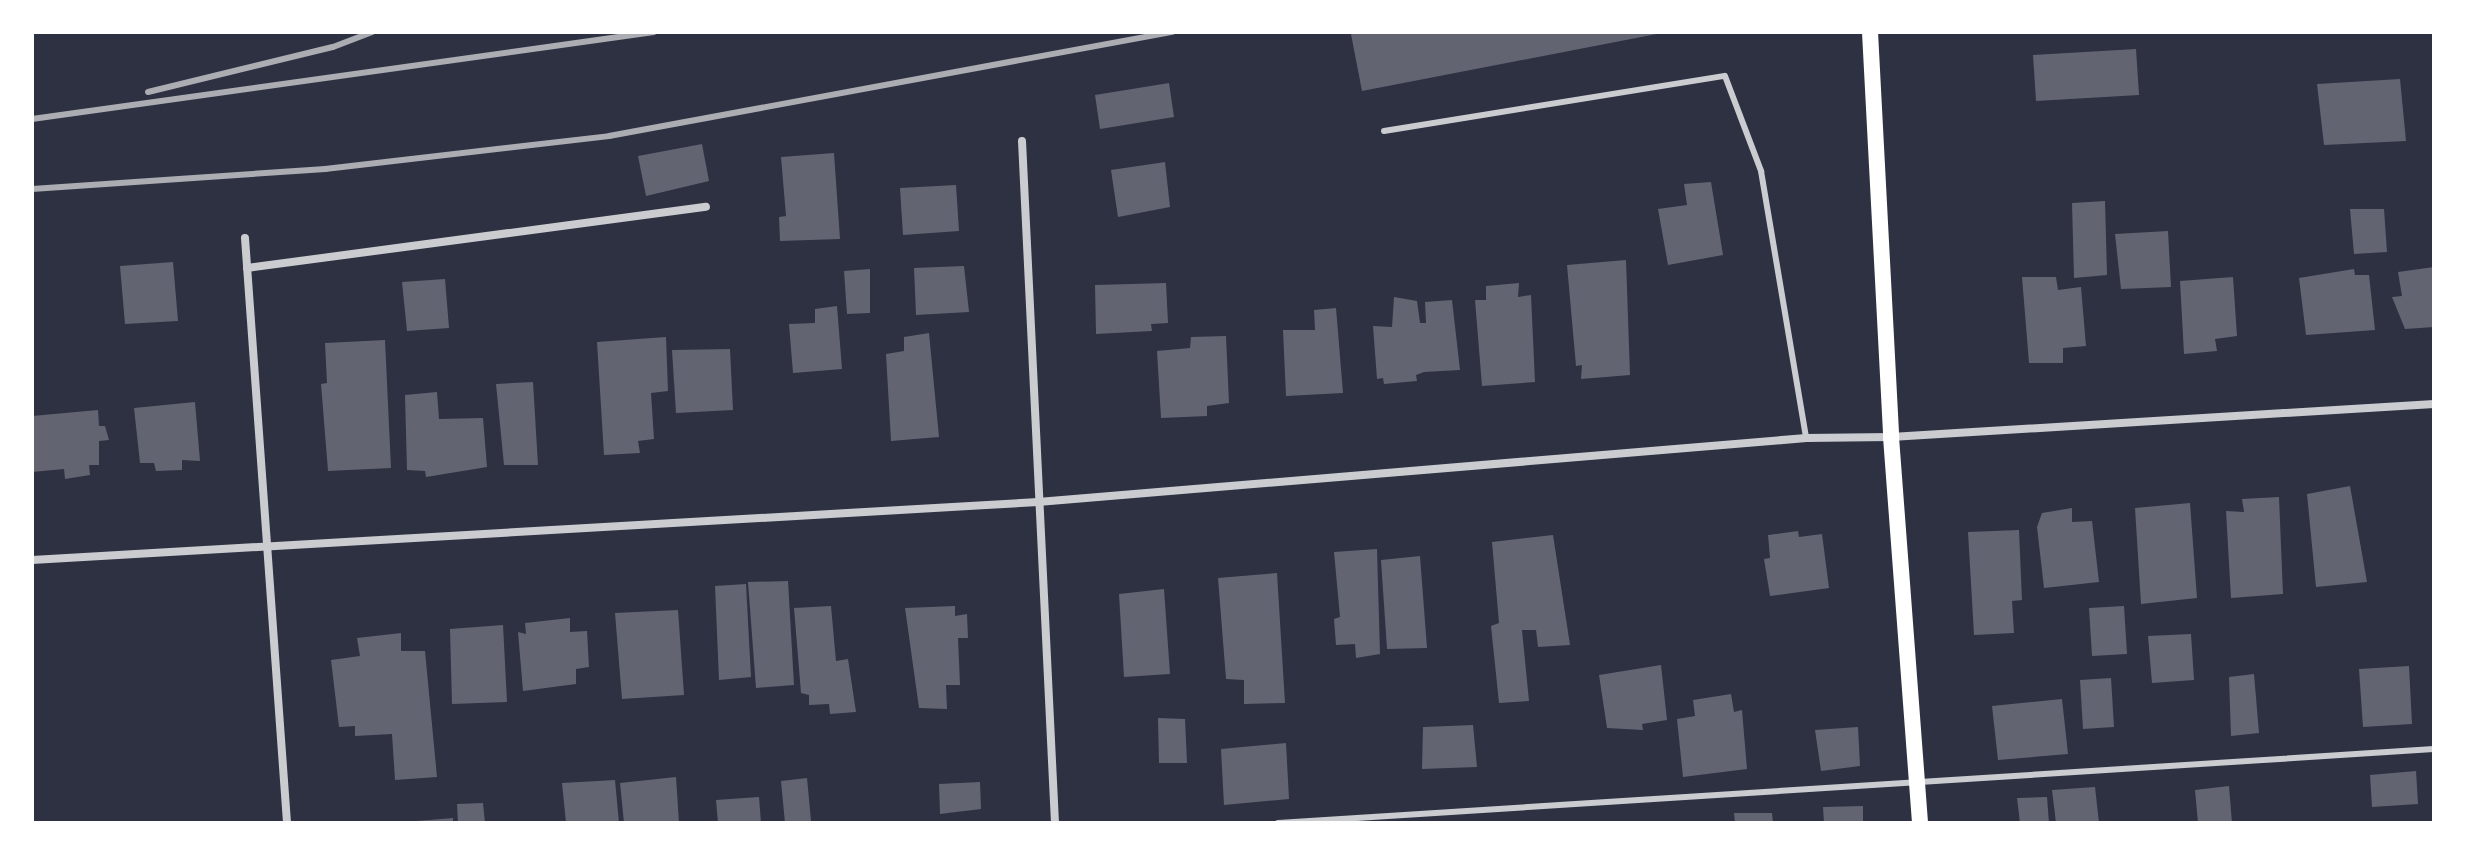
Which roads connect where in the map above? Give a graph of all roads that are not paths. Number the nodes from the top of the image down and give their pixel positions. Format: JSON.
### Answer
{"nodes":[{"id":1,"x":1870,"y":32,"type":"edge"},
{"id":2,"x":1384,"y":131,"type":"dead end"},
{"id":3,"x":1022,"y":141,"type":"dead end"},
{"id":4,"x":706,"y":207,"type":"dead end"},
{"id":5,"x":245,"y":238,"type":"dead end"},
{"id":6,"x":247,"y":268,"type":"junction"},
{"id":7,"x":2434,"y":404,"type":"edge"},
{"id":8,"x":1891,"y":437,"type":"junction"},
{"id":9,"x":1806,"y":438,"type":"junction"},
{"id":10,"x":1038,"y":502,"type":"junction"},
{"id":11,"x":269,"y":545,"type":"junction"},
{"id":12,"x":32,"y":560,"type":"edge"},
{"id":13,"x":2434,"y":749,"type":"edge"},
{"id":14,"x":1918,"y":783,"type":"junction"},
{"id":15,"x":287,"y":823,"type":"edge"},
{"id":16,"x":1055,"y":823,"type":"edge"},
{"id":17,"x":1278,"y":823,"type":"edge"},
{"id":18,"x":1920,"y":823,"type":"edge"}],
"edges":[{"from":1,"to":8,"type":"main road"},
{"from":2,"to":9,"type":"lane"},
{"from":3,"to":10,"type":"street"},
{"from":4,"to":6,"type":"street"},
{"from":5,"to":6,"type":"street"},
{"from":6,"to":11,"type":"street"},
{"from":7,"to":8,"type":"street"},
{"from":8,"to":9,"type":"street"},
{"from":8,"to":14,"type":"main road"},
{"from":9,"to":10,"type":"street"},
{"from":10,"to":11,"type":"street"},
{"from":10,"to":16,"type":"street"},
{"from":11,"to":12,"type":"street"},
{"from":11,"to":15,"type":"street"},
{"from":13,"to":14,"type":"lane"},
{"from":14,"to":17,"type":"lane"},
{"from":14,"to":18,"type":"main road"}]}
